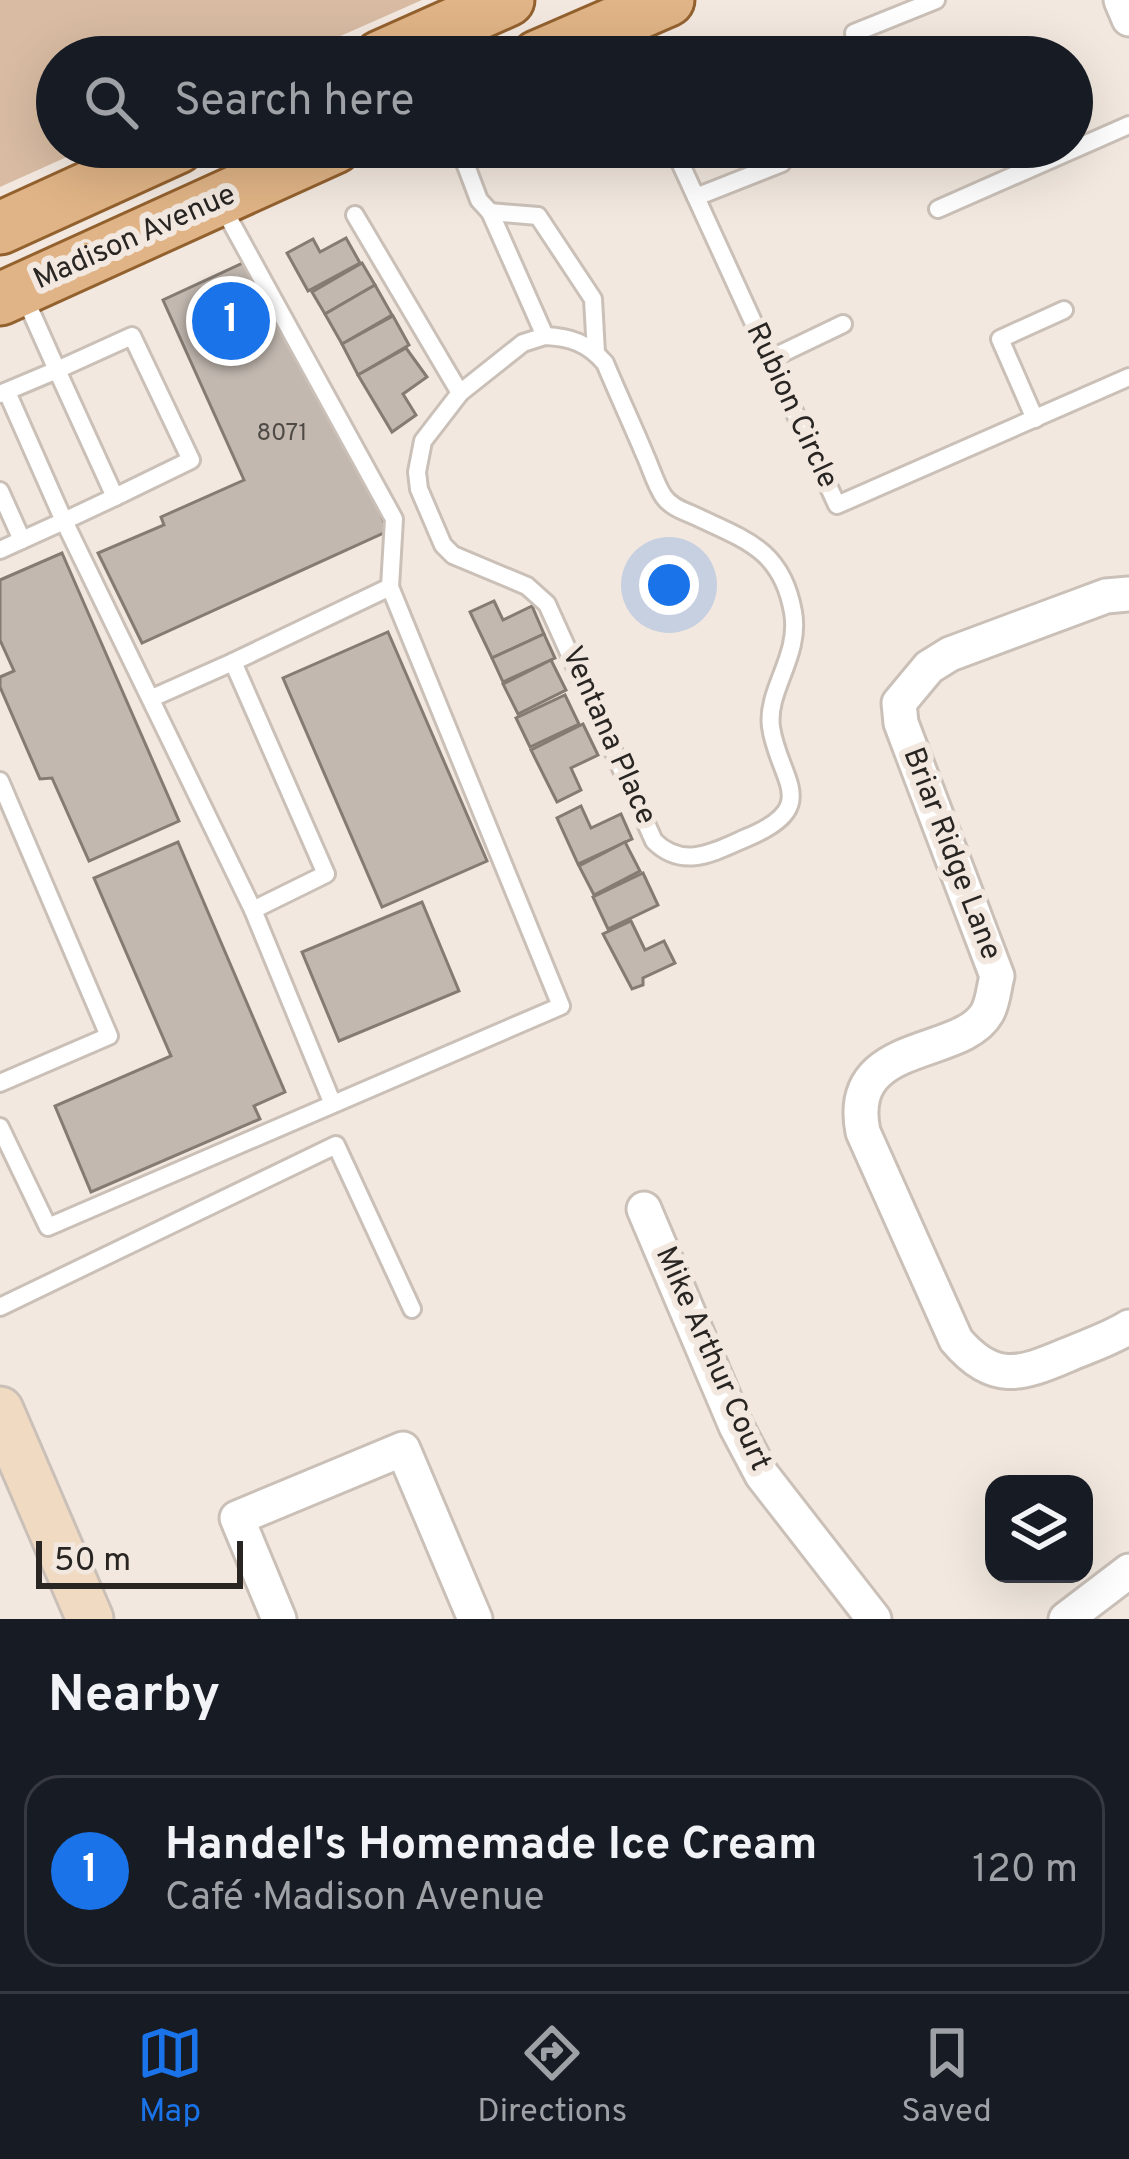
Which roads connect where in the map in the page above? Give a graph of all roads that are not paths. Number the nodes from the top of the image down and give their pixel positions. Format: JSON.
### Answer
{"nodes":[{"id":1,"x":508,"y":0,"type":"edge"},
{"id":2,"x":668,"y":0,"type":"edge"},
{"id":3,"x":935,"y":0,"type":"edge"},
{"id":4,"x":1121,"y":0,"type":"edge"},
{"id":5,"x":1129,"y":19,"type":"edge"},
{"id":6,"x":854,"y":33,"type":"dead end"},
{"id":7,"x":427,"y":36,"type":"edge"},
{"id":8,"x":628,"y":36,"type":"edge"},
{"id":9,"x":1129,"y":125,"type":"edge"},
{"id":10,"x":1093,"y":141,"type":"edge"},
{"id":11,"x":132,"y":168,"type":"edge"},
{"id":12,"x":289,"y":168,"type":"edge"},
{"id":13,"x":466,"y":168,"type":"edge"},
{"id":14,"x":683,"y":168,"type":"edge"},
{"id":15,"x":772,"y":168,"type":"edge"},
{"id":16,"x":1031,"y":168,"type":"edge"},
{"id":17,"x":696,"y":197,"type":"junction"},
{"id":18,"x":219,"y":200,"type":"junction"},
{"id":19,"x":938,"y":209,"type":"dead end"},
{"id":20,"x":490,"y":212,"type":"junction"},
{"id":21,"x":355,"y":215,"type":"dead end"},
{"id":22,"x":0,"y":228,"type":"edge"},
{"id":23,"x":10,"y":295,"type":"edge"},
{"id":24,"x":1064,"y":310,"type":"dead end"},
{"id":25,"x":844,"y":324,"type":"dead end"},
{"id":26,"x":545,"y":336,"type":"junction"},
{"id":27,"x":596,"y":353,"type":"junction"},
{"id":28,"x":770,"y":359,"type":"junction"},
{"id":29,"x":57,"y":370,"type":"junction"},
{"id":30,"x":1129,"y":377,"type":"edge"},
{"id":31,"x":3,"y":393,"type":"edge"},
{"id":32,"x":460,"y":393,"type":"junction"},
{"id":33,"x":1035,"y":418,"type":"junction"},
{"id":34,"x":0,"y":491,"type":"edge"},
{"id":35,"x":115,"y":497,"type":"junction"},
{"id":36,"x":64,"y":521,"type":"junction"},
{"id":37,"x":22,"y":540,"type":"junction"},
{"id":38,"x":0,"y":550,"type":"edge"},
{"id":39,"x":390,"y":586,"type":"junction"},
{"id":40,"x":1129,"y":594,"type":"edge"},
{"id":41,"x":233,"y":662,"type":"junction"},
{"id":42,"x":152,"y":698,"type":"junction"},
{"id":43,"x":0,"y":781,"type":"edge"},
{"id":44,"x":253,"y":910,"type":"junction"},
{"id":45,"x":0,"y":1083,"type":"edge"},
{"id":46,"x":332,"y":1102,"type":"junction"},
{"id":47,"x":0,"y":1127,"type":"edge"},
{"id":48,"x":644,"y":1209,"type":"dead end"},
{"id":49,"x":0,"y":1307,"type":"edge"},
{"id":50,"x":412,"y":1309,"type":"dead end"},
{"id":51,"x":1129,"y":1328,"type":"edge"},
{"id":52,"x":0,"y":1410,"type":"edge"},
{"id":53,"x":1129,"y":1571,"type":"edge"},
{"id":54,"x":90,"y":1619,"type":"edge"},
{"id":55,"x":280,"y":1619,"type":"edge"},
{"id":56,"x":475,"y":1619,"type":"edge"},
{"id":57,"x":874,"y":1619,"type":"edge"},
{"id":58,"x":1066,"y":1619,"type":"edge"}],
"edges":[{"from":1,"to":7,"type":"main road"},
{"from":2,"to":8,"type":"main road"},
{"from":3,"to":6,"type":"lane"},
{"from":4,"to":5,"type":"street"},
{"from":9,"to":10,"type":"lane"},
{"from":11,"to":22,"type":"main road"},
{"from":12,"to":18,"type":"main road","name":"Madison Avenue"},
{"from":13,"to":20,"type":"lane"},
{"from":14,"to":17,"type":"lane","name":"Rubion Circle"},
{"from":15,"to":17,"type":"lane"},
{"from":16,"to":19,"type":"lane"},
{"from":17,"to":28,"type":"lane","name":"Rubion Circle"},
{"from":18,"to":23,"type":"main road","name":"Madison Avenue"},
{"from":18,"to":39,"type":"lane"},
{"from":20,"to":26,"type":"lane"},
{"from":20,"to":27,"type":"lane"},
{"from":21,"to":32,"type":"lane"},
{"from":23,"to":29,"type":"lane"},
{"from":24,"to":33,"type":"lane"},
{"from":25,"to":28,"type":"lane"},
{"from":26,"to":27,"type":"lane"},
{"from":26,"to":32,"type":"lane","name":"Ventana Place"},
{"from":27,"to":32,"type":"lane","name":"Ventana Place"},
{"from":28,"to":33,"type":"lane","name":"Rubion Circle"},
{"from":29,"to":31,"type":"lane"},
{"from":29,"to":35,"type":"lane"},
{"from":29,"to":35,"type":"lane"},
{"from":30,"to":33,"type":"lane","name":"Rubion Circle"},
{"from":31,"to":36,"type":"lane"},
{"from":34,"to":37,"type":"lane"},
{"from":35,"to":36,"type":"lane"},
{"from":36,"to":37,"type":"lane"},
{"from":36,"to":42,"type":"lane"},
{"from":37,"to":38,"type":"lane"},
{"from":39,"to":41,"type":"lane"},
{"from":39,"to":46,"type":"lane"},
{"from":40,"to":51,"type":"street","name":"Briar Ridge Lane"},
{"from":41,"to":42,"type":"lane"},
{"from":41,"to":44,"type":"lane"},
{"from":42,"to":44,"type":"lane"},
{"from":43,"to":45,"type":"lane"},
{"from":44,"to":46,"type":"lane"},
{"from":46,"to":47,"type":"lane"},
{"from":48,"to":57,"type":"street","name":"Mike Arthur Court"},
{"from":49,"to":50,"type":"lane"},
{"from":52,"to":54,"type":"main road"},
{"from":53,"to":58,"type":"street"},
{"from":55,"to":56,"type":"street"}]}
